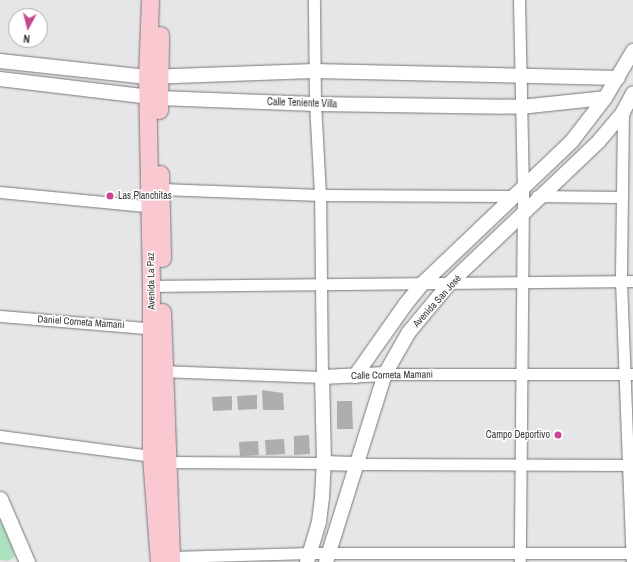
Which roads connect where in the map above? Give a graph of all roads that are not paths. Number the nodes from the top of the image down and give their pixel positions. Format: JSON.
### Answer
{"nodes":[{"id":1,"x":150,"y":0,"type":"edge"},
{"id":2,"x":160,"y":0,"type":"edge"},
{"id":3,"x":314,"y":0,"type":"edge"},
{"id":4,"x":519,"y":0,"type":"edge"},
{"id":5,"x":633,"y":51,"type":"edge"},
{"id":6,"x":0,"y":61,"type":"edge"},
{"id":7,"x":314,"y":71,"type":"junction"},
{"id":8,"x":154,"y":76,"type":"junction"},
{"id":9,"x":520,"y":76,"type":"junction"},
{"id":10,"x":589,"y":77,"type":"junction"},
{"id":11,"x":618,"y":78,"type":"junction"},
{"id":12,"x":0,"y":79,"type":"edge"},
{"id":13,"x":633,"y":93,"type":"edge"},
{"id":14,"x":153,"y":98,"type":"junction"},
{"id":15,"x":605,"y":98,"type":"junction"},
{"id":16,"x":315,"y":104,"type":"junction"},
{"id":17,"x":520,"y":108,"type":"junction"},
{"id":18,"x":623,"y":112,"type":"junction"},
{"id":19,"x":161,"y":189,"type":"junction"},
{"id":20,"x":0,"y":192,"type":"edge"},
{"id":21,"x":520,"y":193,"type":"junction"},
{"id":22,"x":320,"y":195,"type":"junction"},
{"id":23,"x":541,"y":196,"type":"junction"},
{"id":24,"x":621,"y":197,"type":"junction"},
{"id":25,"x":155,"y":207,"type":"junction"},
{"id":26,"x":523,"y":214,"type":"junction"},
{"id":27,"x":633,"y":281,"type":"edge"},
{"id":28,"x":521,"y":282,"type":"junction"},
{"id":29,"x":621,"y":282,"type":"junction"},
{"id":30,"x":422,"y":284,"type":"junction"},
{"id":31,"x":449,"y":284,"type":"junction"},
{"id":32,"x":157,"y":285,"type":"junction"},
{"id":33,"x":320,"y":285,"type":"junction"},
{"id":34,"x":0,"y":316,"type":"edge"},
{"id":35,"x":157,"y":329,"type":"junction"},
{"id":36,"x":159,"y":371,"type":"junction"},
{"id":37,"x":385,"y":374,"type":"junction"},
{"id":38,"x":520,"y":374,"type":"junction"},
{"id":39,"x":629,"y":374,"type":"edge"},
{"id":40,"x":322,"y":376,"type":"junction"},
{"id":41,"x":355,"y":376,"type":"junction"},
{"id":42,"x":0,"y":436,"type":"edge"},
{"id":43,"x":158,"y":459,"type":"junction"},
{"id":44,"x":324,"y":463,"type":"junction"},
{"id":45,"x":356,"y":464,"type":"junction"},
{"id":46,"x":519,"y":464,"type":"junction"},
{"id":47,"x":630,"y":465,"type":"edge"},
{"id":48,"x":0,"y":499,"type":"edge"},
{"id":49,"x":632,"y":556,"type":"edge"},
{"id":50,"x":309,"y":558,"type":"edge"},
{"id":51,"x":327,"y":558,"type":"edge"},
{"id":52,"x":519,"y":558,"type":"edge"},
{"id":53,"x":167,"y":560,"type":"edge"},
{"id":54,"x":27,"y":562,"type":"edge"}],
"edges":[{"from":1,"to":8,"type":"main road","name":"Avenida La Paz"},
{"from":2,"to":8,"type":"main road","name":"Avenida La Paz"},
{"from":3,"to":7,"type":"street"},
{"from":4,"to":9,"type":"street"},
{"from":5,"to":11,"type":"street","name":"Avenida San José"},
{"from":6,"to":8,"type":"street"},
{"from":7,"to":8,"type":"street"},
{"from":7,"to":9,"type":"street"},
{"from":7,"to":16,"type":"street"},
{"from":8,"to":14,"type":"main road","name":"Avenida La Paz"},
{"from":9,"to":10,"type":"street"},
{"from":9,"to":17,"type":"street"},
{"from":10,"to":11,"type":"street"},
{"from":10,"to":15,"type":"street"},
{"from":11,"to":15,"type":"street","name":"Avenida San José"},
{"from":12,"to":14,"type":"street","name":"Calle Teniente Villa"},
{"from":13,"to":18,"type":"street","name":"Avenida San José"},
{"from":14,"to":16,"type":"street","name":"Calle Teniente Villa"},
{"from":14,"to":19,"type":"main road","name":"Avenida La Paz"},
{"from":14,"to":25,"type":"main road","name":"Avenida La Paz"},
{"from":15,"to":17,"type":"street","name":"Calle Teniente Villa"},
{"from":15,"to":18,"type":"street"},
{"from":15,"to":21,"type":"street","name":"Avenida San José"},
{"from":16,"to":17,"type":"street","name":"Calle Teniente Villa"},
{"from":16,"to":22,"type":"street"},
{"from":17,"to":21,"type":"street"},
{"from":18,"to":23,"type":"street","name":"Avenida San José"},
{"from":18,"to":24,"type":"street"},
{"from":19,"to":22,"type":"street"},
{"from":19,"to":25,"type":"main road","name":"Avenida La Paz"},
{"from":20,"to":25,"type":"street"},
{"from":21,"to":22,"type":"street"},
{"from":21,"to":23,"type":"street"},
{"from":21,"to":26,"type":"street"},
{"from":21,"to":30,"type":"street","name":"Avenida San José"},
{"from":22,"to":33,"type":"street"},
{"from":23,"to":24,"type":"street"},
{"from":23,"to":26,"type":"street","name":"Avenida San José"},
{"from":24,"to":29,"type":"street"},
{"from":25,"to":32,"type":"main road","name":"Avenida La Paz"},
{"from":26,"to":28,"type":"street"},
{"from":26,"to":31,"type":"street","name":"Avenida San José"},
{"from":27,"to":29,"type":"street"},
{"from":28,"to":29,"type":"street"},
{"from":28,"to":31,"type":"street"},
{"from":28,"to":38,"type":"street"},
{"from":29,"to":39,"type":"street"},
{"from":30,"to":31,"type":"street"},
{"from":30,"to":33,"type":"street"},
{"from":30,"to":41,"type":"street","name":"Avenida San José"},
{"from":31,"to":37,"type":"street","name":"Avenida San José"},
{"from":32,"to":33,"type":"street"},
{"from":32,"to":35,"type":"main road","name":"Avenida La Paz"},
{"from":33,"to":40,"type":"street"},
{"from":34,"to":35,"type":"street","name":"Daniel Corneta Mamani"},
{"from":35,"to":36,"type":"main road","name":"Avenida La Paz"},
{"from":36,"to":40,"type":"street","name":"Calle Corneta Mamani"},
{"from":36,"to":43,"type":"main road","name":"Avenida La Paz"},
{"from":37,"to":38,"type":"street","name":"Calle Corneta Mamani"},
{"from":37,"to":41,"type":"street","name":"Calle Corneta Mamani"},
{"from":37,"to":45,"type":"street","name":"Avenida San José"},
{"from":38,"to":39,"type":"street","name":"Calle Corneta Mamani"},
{"from":38,"to":46,"type":"street"},
{"from":39,"to":47,"type":"street"},
{"from":40,"to":41,"type":"street","name":"Calle Corneta Mamani"},
{"from":40,"to":44,"type":"street"},
{"from":42,"to":43,"type":"street"},
{"from":43,"to":44,"type":"street"},
{"from":43,"to":53,"type":"main road","name":"Avenida La Paz"},
{"from":44,"to":45,"type":"street"},
{"from":44,"to":50,"type":"street"},
{"from":45,"to":46,"type":"street"},
{"from":45,"to":51,"type":"street","name":"Avenida San José"},
{"from":46,"to":47,"type":"street"},
{"from":46,"to":52,"type":"street"},
{"from":47,"to":49,"type":"street"},
{"from":48,"to":54,"type":"main road"},
{"from":49,"to":52,"type":"street"},
{"from":50,"to":51,"type":"street"},
{"from":50,"to":53,"type":"street"},
{"from":51,"to":52,"type":"street"}]}
